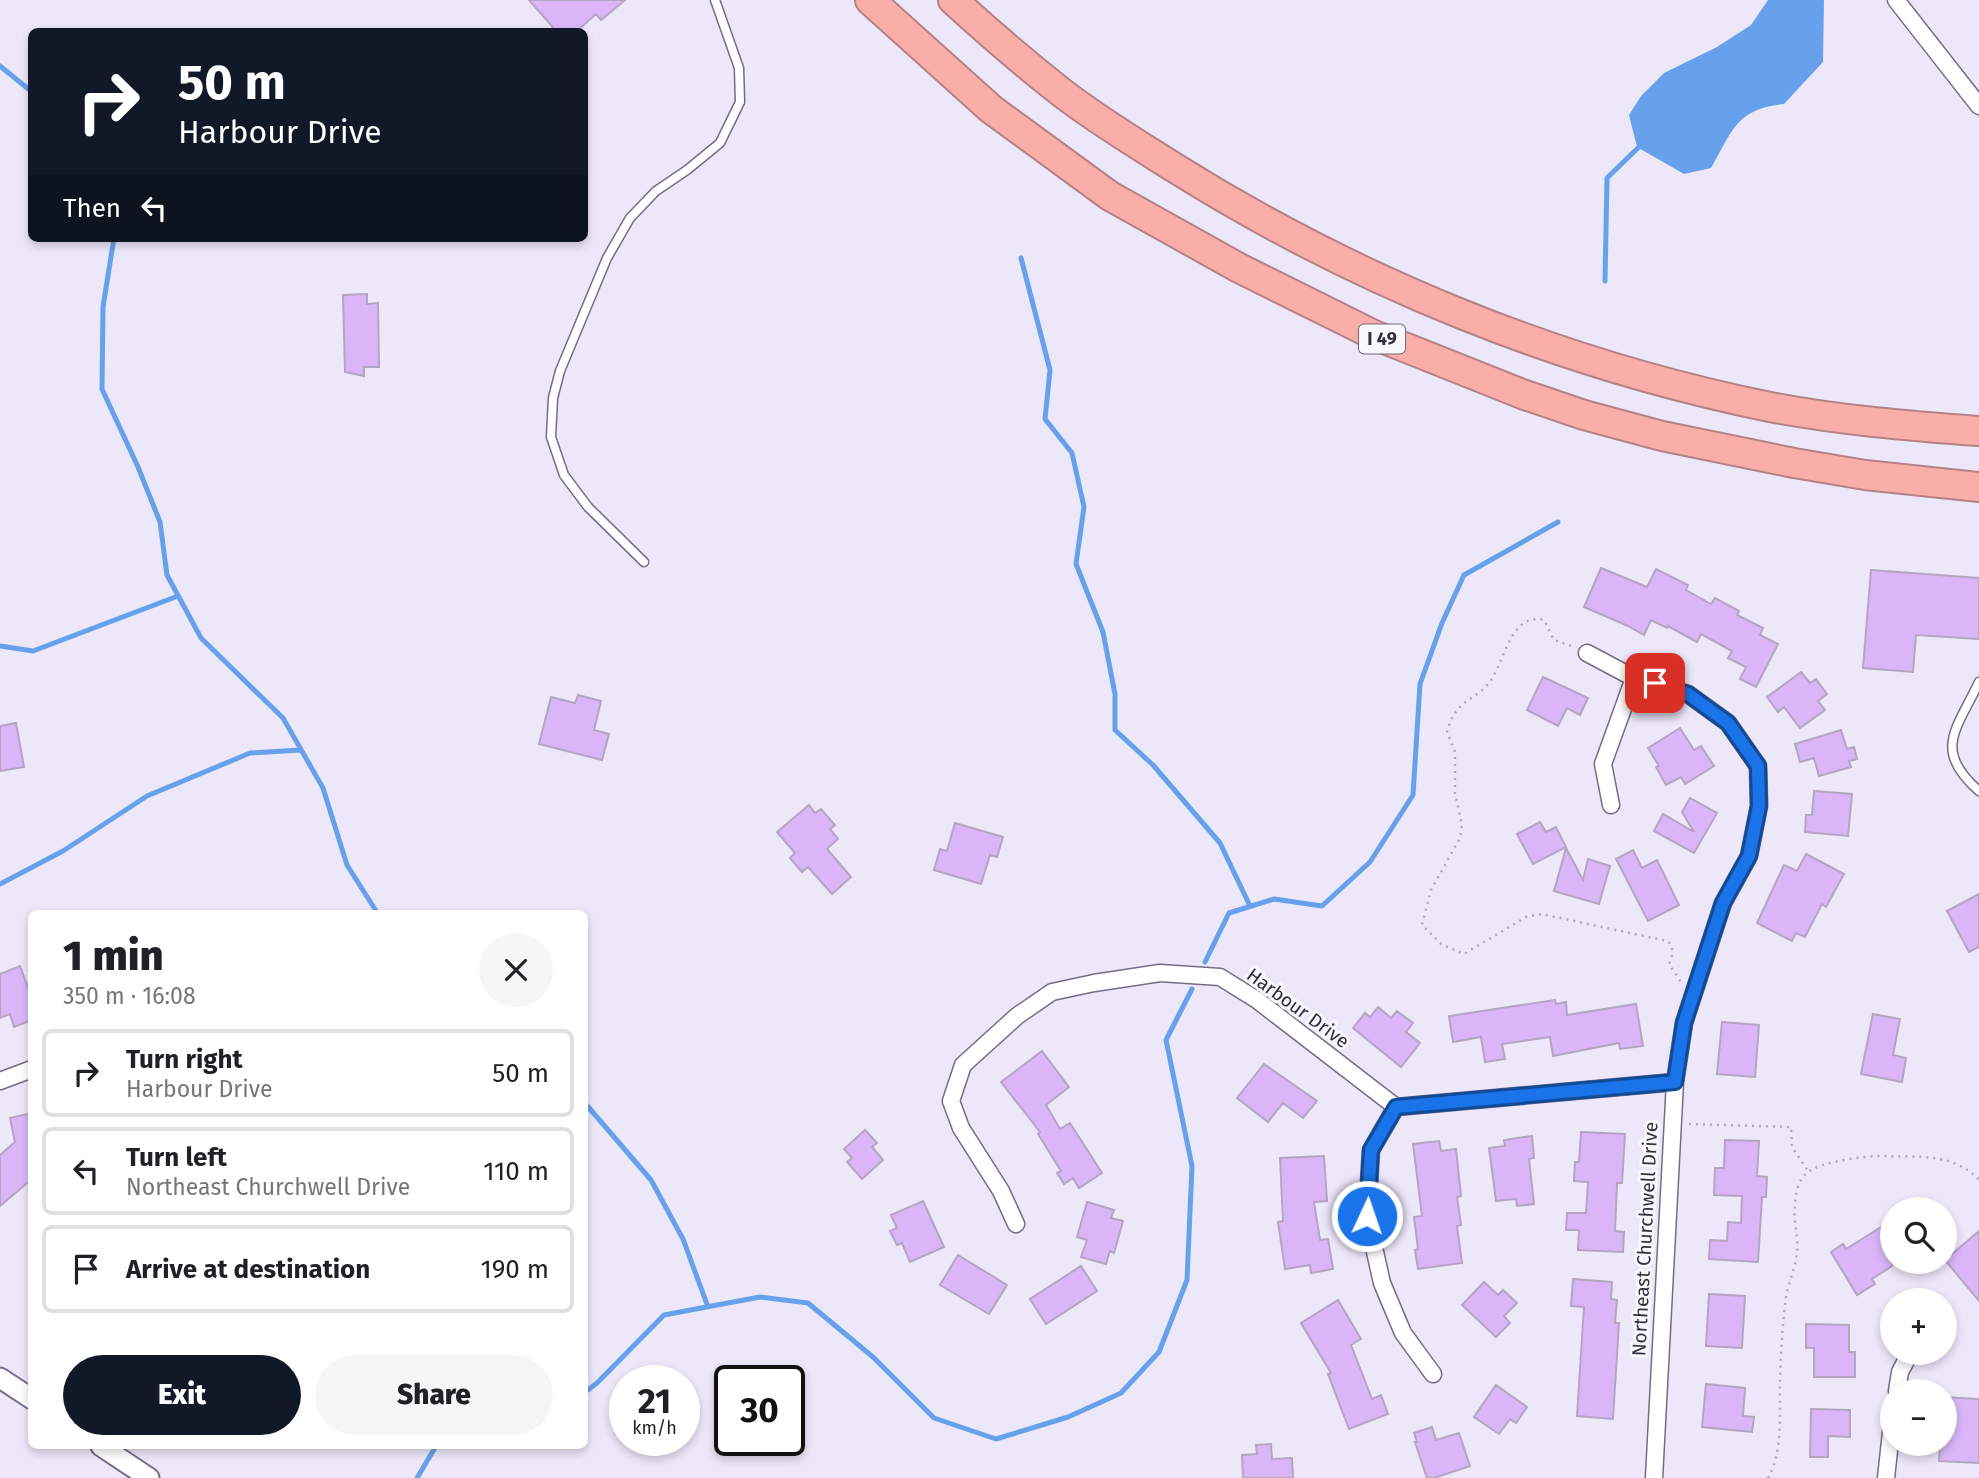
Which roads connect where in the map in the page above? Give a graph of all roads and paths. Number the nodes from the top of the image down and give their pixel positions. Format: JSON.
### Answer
{"nodes":[{"id":1,"x":715,"y":0,"type":"edge"},
{"id":2,"x":870,"y":0,"type":"edge"},
{"id":3,"x":953,"y":0,"type":"edge"},
{"id":4,"x":1896,"y":0,"type":"edge"},
{"id":5,"x":1979,"y":106,"type":"edge"},
{"id":6,"x":1979,"y":431,"type":"edge"},
{"id":7,"x":1979,"y":487,"type":"edge"},
{"id":8,"x":644,"y":562,"type":"dead end"},
{"id":9,"x":1587,"y":653,"type":"joint"},
{"id":10,"x":1634,"y":678,"type":"junction"},
{"id":11,"x":1979,"y":682,"type":"edge"},
{"id":12,"x":1979,"y":791,"type":"edge"},
{"id":13,"x":1611,"y":805,"type":"dead end"},
{"id":14,"x":1693,"y":993,"type":"junction"},
{"id":15,"x":28,"y":1070,"type":"edge"},
{"id":16,"x":0,"y":1081,"type":"edge"},
{"id":17,"x":1675,"y":1082,"type":"junction"},
{"id":18,"x":1396,"y":1107,"type":"junction"},
{"id":19,"x":1672,"y":1124,"type":"junction"},
{"id":20,"x":1808,"y":1171,"type":"junction"},
{"id":21,"x":1979,"y":1180,"type":"edge"},
{"id":22,"x":1016,"y":1224,"type":"dead end"},
{"id":23,"x":1433,"y":1374,"type":"dead end"},
{"id":24,"x":0,"y":1378,"type":"edge"},
{"id":25,"x":28,"y":1396,"type":"edge"},
{"id":26,"x":106,"y":1449,"type":"edge"},
{"id":27,"x":1888,"y":1456,"type":"edge"},
{"id":28,"x":149,"y":1478,"type":"edge"},
{"id":29,"x":1654,"y":1478,"type":"edge"},
{"id":30,"x":1768,"y":1478,"type":"edge"},
{"id":31,"x":1886,"y":1478,"type":"edge"}],
"edges":[{"from":1,"to":8,"type":"lane"},
{"from":2,"to":7,"type":"highway","number":"I 49"},
{"from":3,"to":6,"type":"highway"},
{"from":4,"to":5,"type":"street"},
{"from":9,"to":10,"type":"street","name":"Northeast Churchwell Drive"},
{"from":9,"to":14,"type":"path"},
{"from":10,"to":13,"type":"street"},
{"from":10,"to":14,"type":"street","name":"Northeast Churchwell Drive"},
{"from":11,"to":12,"type":"lane"},
{"from":14,"to":17,"type":"street","name":"Northeast Churchwell Drive"},
{"from":15,"to":16,"type":"street"},
{"from":17,"to":18,"type":"street"},
{"from":17,"to":19,"type":"street","name":"Northeast Churchwell Drive"},
{"from":18,"to":22,"type":"street","name":"Harbour Drive"},
{"from":18,"to":23,"type":"street"},
{"from":19,"to":20,"type":"path"},
{"from":19,"to":29,"type":"street","name":"Northeast Churchwell Drive"},
{"from":20,"to":21,"type":"path"},
{"from":20,"to":30,"type":"path"},
{"from":24,"to":25,"type":"street"},
{"from":26,"to":28,"type":"street"},
{"from":27,"to":31,"type":"street"}]}
